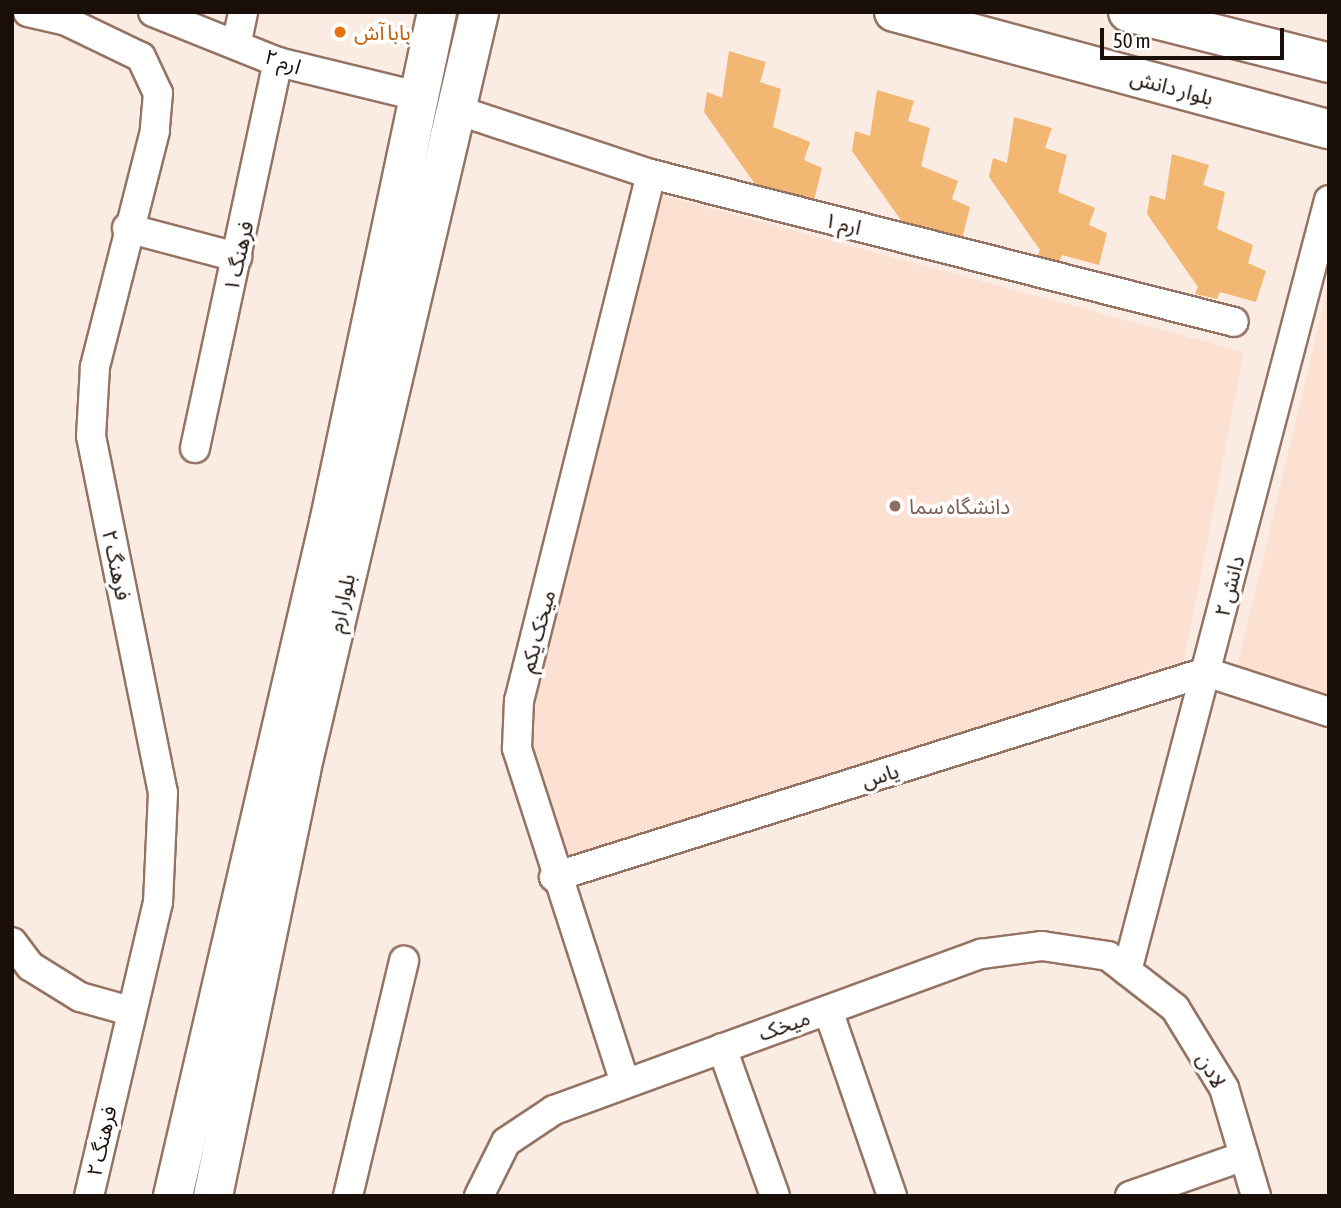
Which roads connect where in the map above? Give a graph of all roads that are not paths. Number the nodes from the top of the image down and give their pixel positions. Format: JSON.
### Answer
{"nodes":[{"id":1,"x":28,"y":12,"type":"edge"},
{"id":2,"x":153,"y":12,"type":"edge"},
{"id":3,"x":243,"y":12,"type":"edge"},
{"id":4,"x":437,"y":12,"type":"edge"},
{"id":5,"x":479,"y":12,"type":"edge"},
{"id":6,"x":894,"y":12,"type":"edge"},
{"id":7,"x":1128,"y":12,"type":"edge"},
{"id":8,"x":237,"y":41,"type":"junction"},
{"id":9,"x":278,"y":62,"type":"junction"},
{"id":10,"x":1329,"y":62,"type":"edge"},
{"id":11,"x":418,"y":96,"type":"junction"},
{"id":12,"x":457,"y":110,"type":"junction"},
{"id":13,"x":1329,"y":129,"type":"edge"},
{"id":14,"x":651,"y":174,"type":"junction"},
{"id":15,"x":1329,"y":200,"type":"edge"},
{"id":16,"x":127,"y":228,"type":"junction"},
{"id":17,"x":237,"y":257,"type":"junction"},
{"id":18,"x":1234,"y":322,"type":"dead end"},
{"id":19,"x":195,"y":448,"type":"dead end"},
{"id":20,"x":1206,"y":672,"type":"junction"},
{"id":21,"x":1329,"y":712,"type":"edge"},
{"id":22,"x":554,"y":877,"type":"junction"},
{"id":23,"x":12,"y":942,"type":"edge"},
{"id":24,"x":404,"y":961,"type":"dead end"},
{"id":25,"x":21,"y":967,"type":"edge"},
{"id":26,"x":1127,"y":971,"type":"junction"},
{"id":27,"x":828,"y":1010,"type":"junction"},
{"id":28,"x":130,"y":1011,"type":"junction"},
{"id":29,"x":233,"y":1014,"type":"junction"},
{"id":30,"x":722,"y":1048,"type":"junction"},
{"id":31,"x":625,"y":1083,"type":"junction"},
{"id":32,"x":1244,"y":1156,"type":"junction"},
{"id":33,"x":89,"y":1196,"type":"edge"},
{"id":34,"x":173,"y":1196,"type":"edge"},
{"id":35,"x":213,"y":1196,"type":"edge"},
{"id":36,"x":348,"y":1196,"type":"edge"},
{"id":37,"x":479,"y":1196,"type":"edge"},
{"id":38,"x":775,"y":1196,"type":"edge"},
{"id":39,"x":892,"y":1196,"type":"edge"},
{"id":40,"x":1130,"y":1196,"type":"edge"},
{"id":41,"x":1256,"y":1196,"type":"edge"}],
"edges":[{"from":1,"to":16,"type":"street","name":"فرهنگ ۲"},
{"from":2,"to":8,"type":"street","name":"ارم ۲"},
{"from":3,"to":8,"type":"street"},
{"from":4,"to":11,"type":"street","name":"بلوار ارم"},
{"from":5,"to":12,"type":"street","name":"بلوار ارم"},
{"from":6,"to":13,"type":"street","name":"بلوار دانش"},
{"from":7,"to":10,"type":"street"},
{"from":8,"to":9,"type":"street","name":"ارم ۲"},
{"from":9,"to":11,"type":"street","name":"ارم ۲"},
{"from":9,"to":17,"type":"street","name":"فرهنگ ۱"},
{"from":11,"to":29,"type":"street","name":"بلوار ارم"},
{"from":12,"to":14,"type":"street","name":"ارم ۱"},
{"from":12,"to":29,"type":"street","name":"بلوار ارم"},
{"from":14,"to":18,"type":"street","name":"ارم ۱"},
{"from":14,"to":22,"type":"street","name":"میخک یکم"},
{"from":15,"to":20,"type":"street","name":"دانش ۲"},
{"from":16,"to":17,"type":"street"},
{"from":16,"to":28,"type":"street","name":"فرهنگ ۲"},
{"from":17,"to":19,"type":"street","name":"فرهنگ ۱"},
{"from":20,"to":21,"type":"street"},
{"from":20,"to":22,"type":"street","name":"یاس"},
{"from":20,"to":26,"type":"street","name":"دانش ۲"},
{"from":22,"to":31,"type":"street","name":"میخک یکم"},
{"from":23,"to":25,"type":"street"},
{"from":24,"to":36,"type":"street"},
{"from":25,"to":28,"type":"street"},
{"from":26,"to":27,"type":"street","name":"میخک"},
{"from":26,"to":32,"type":"street","name":"لادن"},
{"from":27,"to":30,"type":"street","name":"میخک"},
{"from":27,"to":39,"type":"street"},
{"from":28,"to":33,"type":"street","name":"فرهنگ ۲"},
{"from":29,"to":34,"type":"street","name":"بلوار ارم"},
{"from":29,"to":35,"type":"street","name":"بلوار ارم"},
{"from":30,"to":31,"type":"street","name":"میخک"},
{"from":30,"to":38,"type":"street"},
{"from":31,"to":37,"type":"street","name":"میخک"},
{"from":32,"to":40,"type":"street"},
{"from":32,"to":41,"type":"street","name":"لادن"}]}
